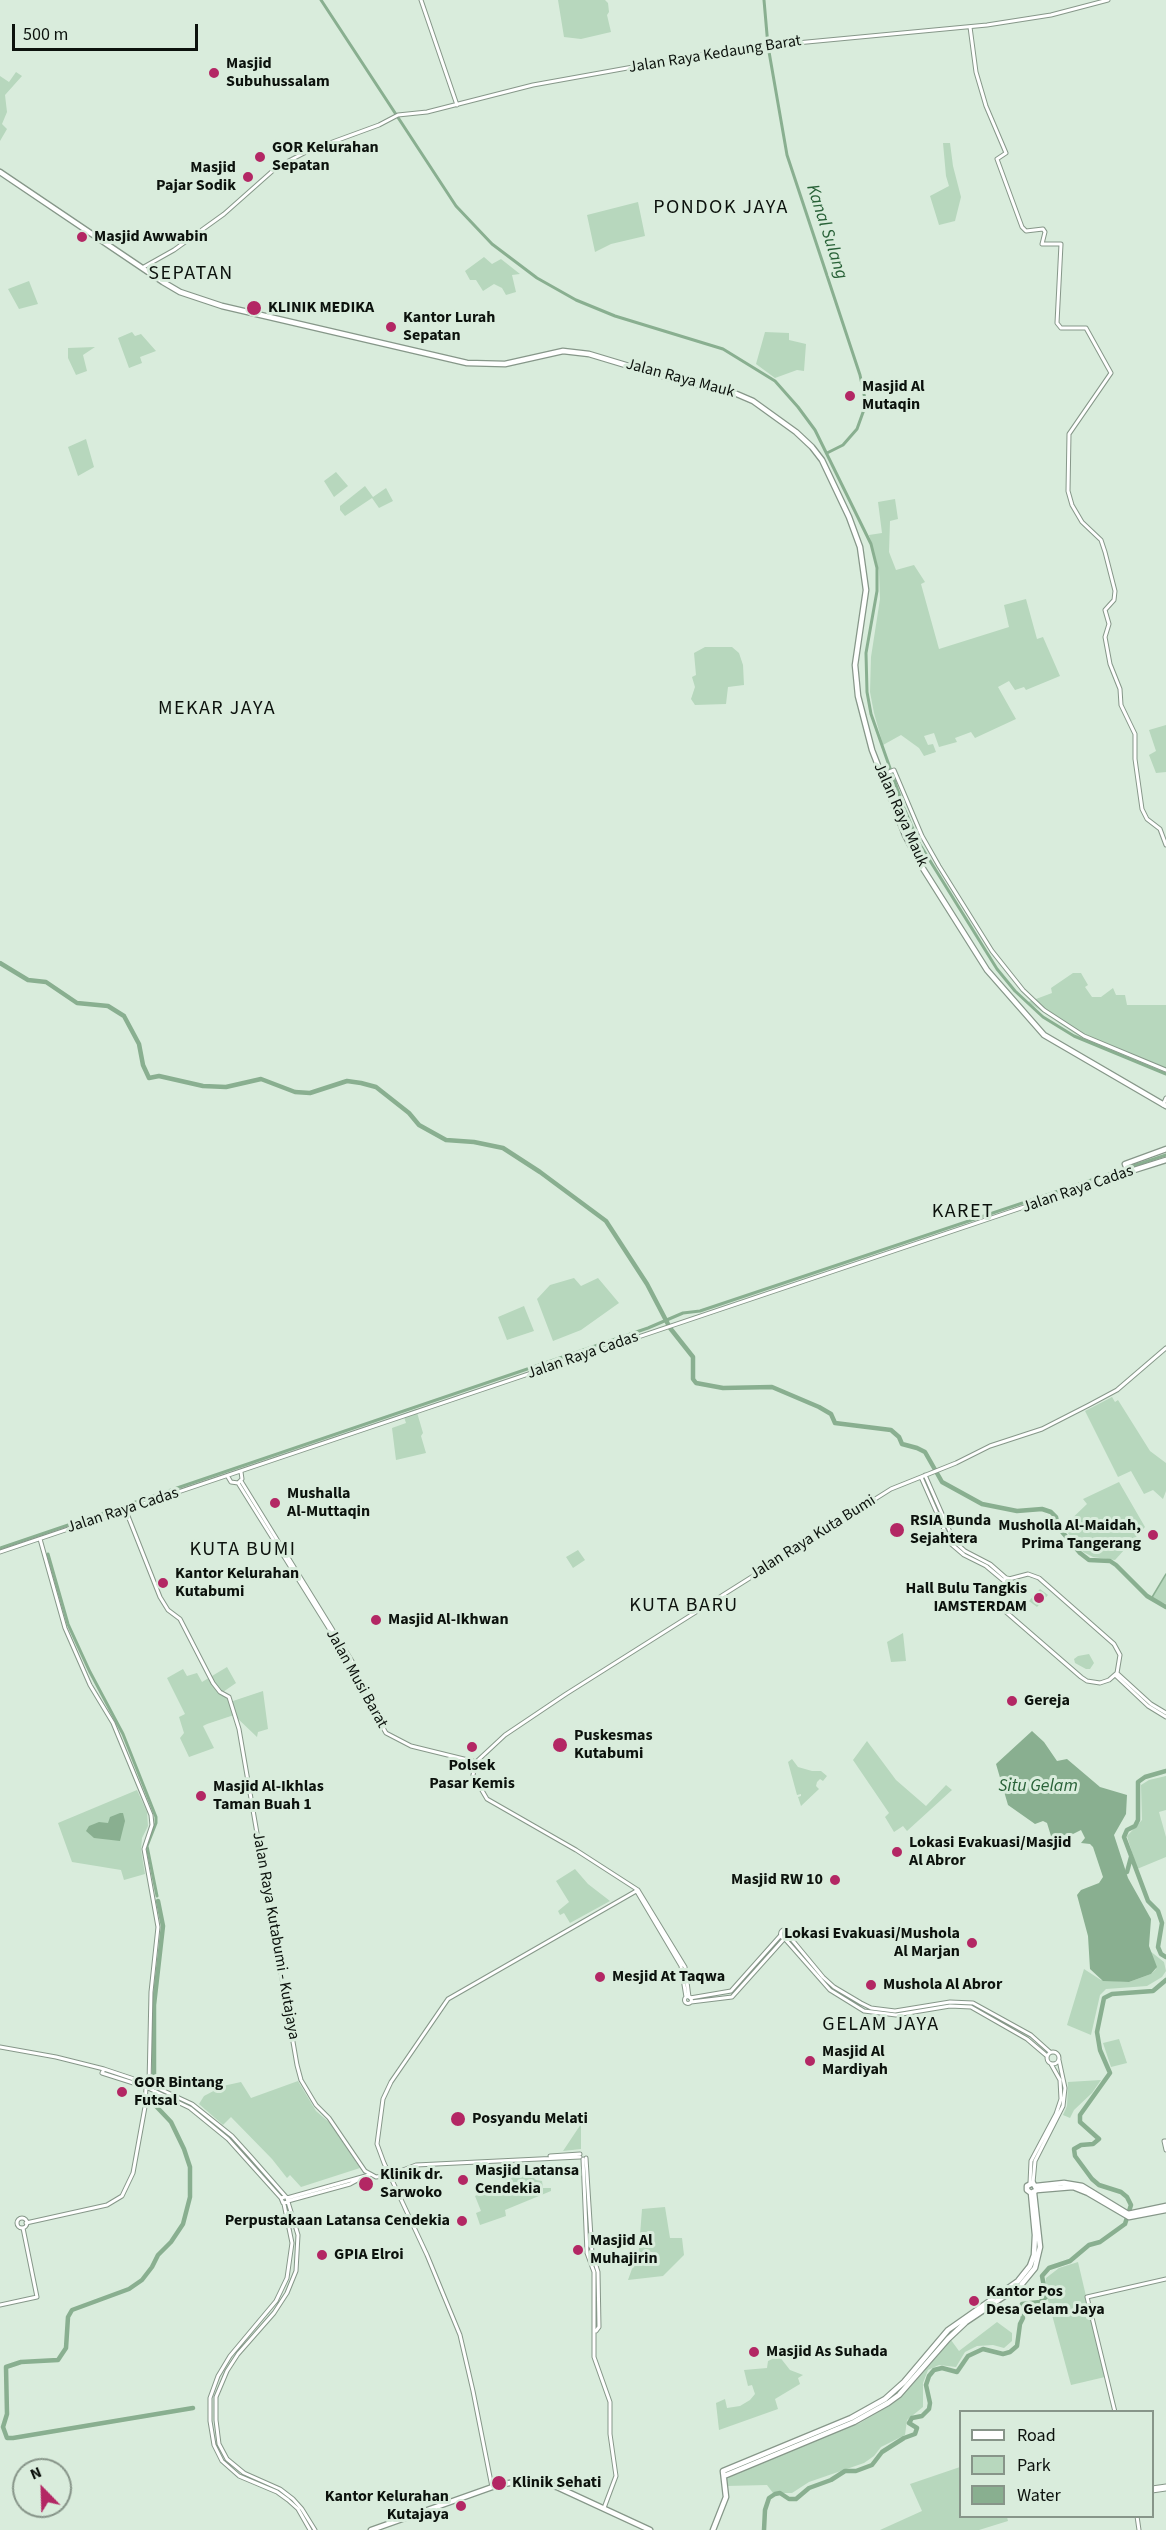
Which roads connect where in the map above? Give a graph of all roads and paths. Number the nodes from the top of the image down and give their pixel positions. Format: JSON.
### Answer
{"nodes":[{"id":1,"x":421,"y":0,"type":"edge"},
{"id":2,"x":1108,"y":0,"type":"edge"},
{"id":3,"x":970,"y":27,"type":"junction"},
{"id":4,"x":457,"y":105,"type":"junction"},
{"id":5,"x":0,"y":172,"type":"edge"},
{"id":6,"x":142,"y":268,"type":"junction"},
{"id":7,"x":883,"y":774,"type":"junction"},
{"id":8,"x":1166,"y":845,"type":"edge"},
{"id":9,"x":1166,"y":1070,"type":"edge"},
{"id":10,"x":1166,"y":1098,"type":"edge"},
{"id":11,"x":1164,"y":1105,"type":"edge"},
{"id":12,"x":1166,"y":1149,"type":"edge"},
{"id":13,"x":1166,"y":1160,"type":"edge"},
{"id":14,"x":1127,"y":1168,"type":"junction"},
{"id":15,"x":1166,"y":1348,"type":"edge"},
{"id":16,"x":241,"y":1472,"type":"junction"},
{"id":17,"x":925,"y":1475,"type":"junction"},
{"id":18,"x":228,"y":1477,"type":"junction"},
{"id":19,"x":239,"y":1482,"type":"junction"},
{"id":20,"x":126,"y":1510,"type":"junction"},
{"id":21,"x":40,"y":1539,"type":"junction"},
{"id":22,"x":0,"y":1552,"type":"edge"},
{"id":23,"x":1006,"y":1581,"type":"junction"},
{"id":24,"x":1116,"y":1674,"type":"junction"},
{"id":25,"x":1166,"y":1715,"type":"edge"},
{"id":26,"x":476,"y":1762,"type":"junction"},
{"id":27,"x":637,"y":1890,"type":"junction"},
{"id":28,"x":784,"y":1937,"type":"junction"},
{"id":29,"x":0,"y":2047,"type":"edge"},
{"id":30,"x":1050,"y":2052,"type":"junction"},
{"id":31,"x":1047,"y":2056,"type":"junction"},
{"id":32,"x":1059,"y":2060,"type":"junction"},
{"id":33,"x":1051,"y":2064,"type":"junction"},
{"id":34,"x":148,"y":2086,"type":"junction"},
{"id":35,"x":1166,"y":2141,"type":"edge"},
{"id":36,"x":1166,"y":2150,"type":"edge"},
{"id":37,"x":389,"y":2174,"type":"junction"},
{"id":38,"x":369,"y":2175,"type":"junction"},
{"id":39,"x":1033,"y":2188,"type":"junction"},
{"id":40,"x":286,"y":2200,"type":"junction"},
{"id":41,"x":587,"y":2208,"type":"junction"},
{"id":42,"x":1166,"y":2208,"type":"edge"},
{"id":43,"x":26,"y":2223,"type":"junction"},
{"id":44,"x":23,"y":2228,"type":"junction"},
{"id":45,"x":587,"y":2253,"type":"junction"},
{"id":46,"x":592,"y":2253,"type":"junction"},
{"id":47,"x":1166,"y":2279,"type":"edge"},
{"id":48,"x":597,"y":2294,"type":"junction"},
{"id":49,"x":0,"y":2305,"type":"edge"},
{"id":50,"x":1115,"y":2410,"type":"edge"},
{"id":51,"x":492,"y":2487,"type":"junction"},
{"id":52,"x":604,"y":2508,"type":"junction"},
{"id":53,"x":310,"y":2530,"type":"edge"},
{"id":54,"x":315,"y":2530,"type":"edge"},
{"id":55,"x":371,"y":2530,"type":"edge"},
{"id":56,"x":650,"y":2530,"type":"edge"},
{"id":57,"x":713,"y":2530,"type":"edge"}],
"edges":[{"from":1,"to":4,"type":"street"},
{"from":2,"to":3,"type":"street","name":"Jalan Raya Kedaung Barat"},
{"from":3,"to":4,"type":"street","name":"Jalan Raya Kedaung Barat"},
{"from":3,"to":8,"type":"street"},
{"from":4,"to":6,"type":"street","name":"Jalan Raya Kedaung Barat"},
{"from":5,"to":6,"type":"main road","name":"Jalan Raya Mauk"},
{"from":6,"to":7,"type":"main road","name":"Jalan Raya Mauk"},
{"from":7,"to":9,"type":"street"},
{"from":7,"to":11,"type":"main road","name":"Jalan Raya Mauk"},
{"from":10,"to":11,"type":"street"},
{"from":12,"to":14,"type":"main road","name":"Jalan Raya Cadas"},
{"from":13,"to":14,"type":"main road","name":"Jalan Raya Cadas"},
{"from":14,"to":16,"type":"street","name":"Jalan Raya Cadas"},
{"from":15,"to":17,"type":"street","name":"Jalan Raya Kuta Bumi"},
{"from":16,"to":18,"type":"street","name":"Jalan Raya Cadas"},
{"from":16,"to":19,"type":"street"},
{"from":17,"to":23,"type":"street"},
{"from":17,"to":26,"type":"street","name":"Jalan Raya Kuta Bumi"},
{"from":18,"to":19,"type":"street","name":"Jalan Musi Barat"},
{"from":18,"to":20,"type":"street","name":"Jalan Raya Cadas"},
{"from":19,"to":26,"type":"street","name":"Jalan Musi Barat"},
{"from":20,"to":21,"type":"street","name":"Jalan Raya Cadas"},
{"from":20,"to":38,"type":"street","name":"Jalan Raya Kutabumi - Kutajaya"},
{"from":21,"to":22,"type":"street","name":"Jalan Raya Cadas"},
{"from":21,"to":34,"type":"street"},
{"from":23,"to":24,"type":"street"},
{"from":23,"to":24,"type":"street"},
{"from":24,"to":25,"type":"street"},
{"from":26,"to":27,"type":"street"},
{"from":27,"to":28,"type":"street"},
{"from":27,"to":37,"type":"street"},
{"from":28,"to":30,"type":"street"},
{"from":28,"to":31,"type":"street"},
{"from":29,"to":34,"type":"street"},
{"from":30,"to":31,"type":"street"},
{"from":30,"to":32,"type":"street"},
{"from":31,"to":33,"type":"street"},
{"from":32,"to":33,"type":"street"},
{"from":32,"to":39,"type":"street"},
{"from":33,"to":39,"type":"street"},
{"from":34,"to":40,"type":"street"},
{"from":34,"to":43,"type":"street"},
{"from":35,"to":36,"type":"street"},
{"from":37,"to":38,"type":"street"},
{"from":37,"to":41,"type":"street"},
{"from":37,"to":51,"type":"street"},
{"from":38,"to":40,"type":"street"},
{"from":39,"to":42,"type":"main road"},
{"from":39,"to":57,"type":"main road"},
{"from":40,"to":53,"type":"street"},
{"from":40,"to":54,"type":"street"},
{"from":41,"to":45,"type":"street"},
{"from":41,"to":46,"type":"street"},
{"from":43,"to":44,"type":"street"},
{"from":43,"to":44,"type":"street"},
{"from":44,"to":49,"type":"street"},
{"from":45,"to":46,"type":"street"},
{"from":45,"to":48,"type":"street"},
{"from":46,"to":48,"type":"street"},
{"from":47,"to":50,"type":"street"},
{"from":48,"to":52,"type":"street"},
{"from":51,"to":52,"type":"main road"},
{"from":51,"to":55,"type":"main road"},
{"from":52,"to":56,"type":"main road"}]}
